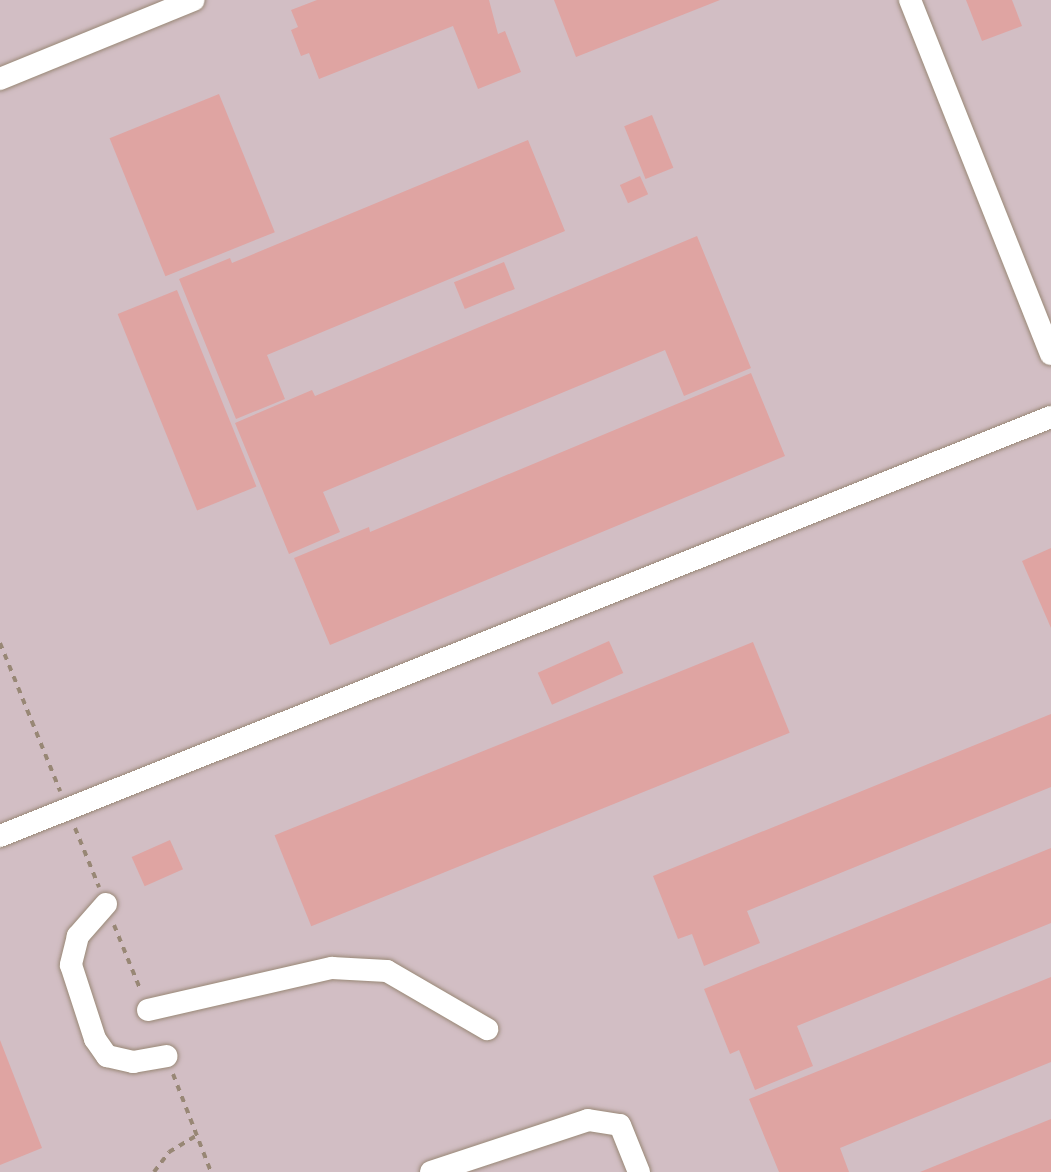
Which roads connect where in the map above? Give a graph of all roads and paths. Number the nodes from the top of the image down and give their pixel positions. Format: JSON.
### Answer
{"nodes":[{"id":1,"x":194,"y":0,"type":"edge"},
{"id":2,"x":910,"y":0,"type":"edge"},
{"id":3,"x":0,"y":79,"type":"edge"},
{"id":4,"x":1051,"y":354,"type":"edge"},
{"id":5,"x":1051,"y":417,"type":"edge"},
{"id":6,"x":0,"y":836,"type":"edge"},
{"id":7,"x":106,"y":904,"type":"dead end"},
{"id":8,"x":148,"y":1010,"type":"dead end"},
{"id":9,"x":487,"y":1029,"type":"dead end"},
{"id":10,"x":166,"y":1056,"type":"dead end"},
{"id":11,"x":197,"y":1135,"type":"dead end"},
{"id":12,"x":154,"y":1172,"type":"edge"},
{"id":13,"x":431,"y":1172,"type":"edge"},
{"id":14,"x":639,"y":1172,"type":"edge"}],
"edges":[{"from":1,"to":3,"type":"lane"},
{"from":2,"to":4,"type":"lane"},
{"from":5,"to":6,"type":"lane"},
{"from":7,"to":10,"type":"lane"},
{"from":8,"to":9,"type":"lane"},
{"from":11,"to":12,"type":"path"},
{"from":13,"to":14,"type":"lane"}]}
